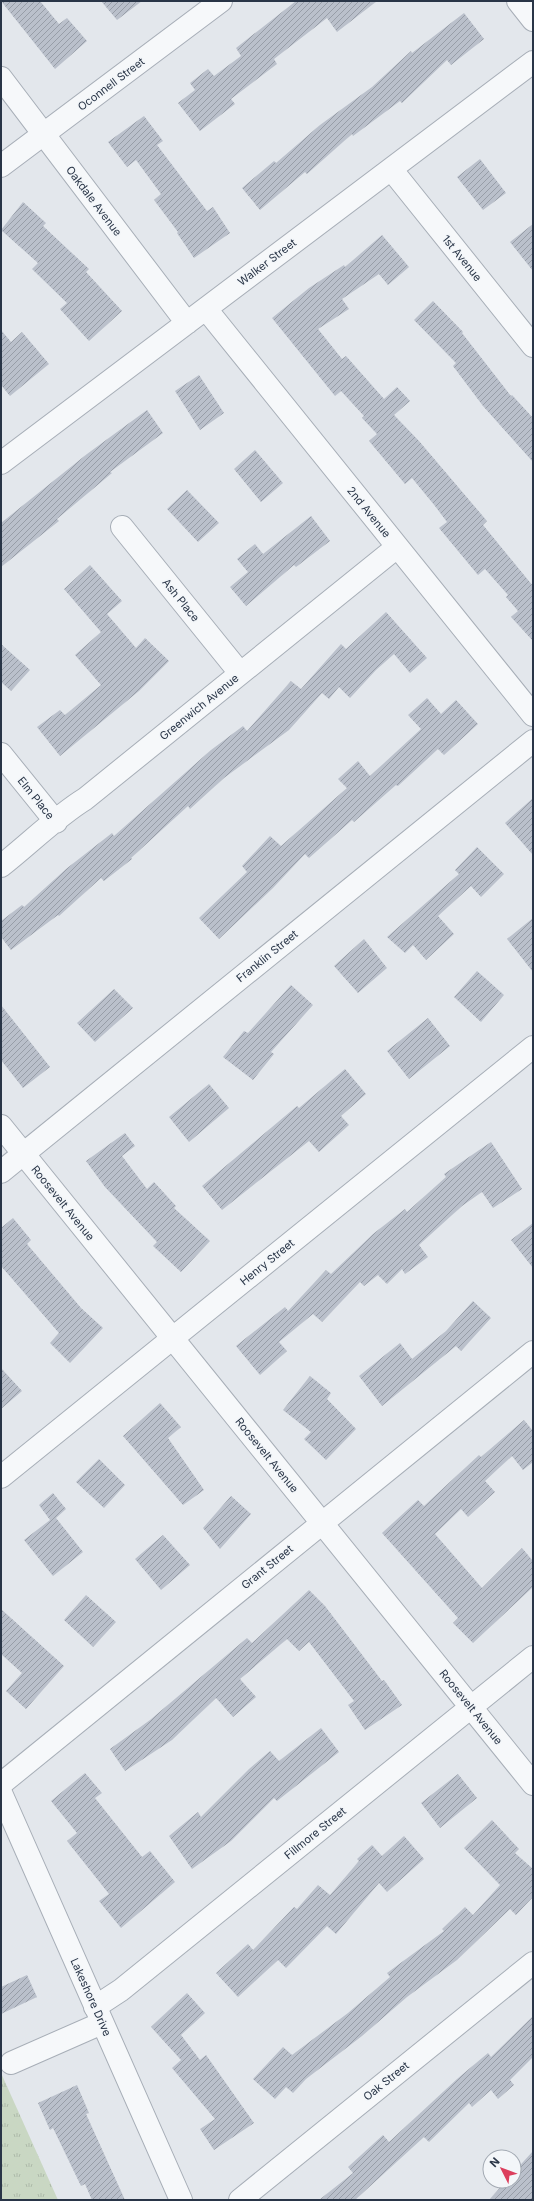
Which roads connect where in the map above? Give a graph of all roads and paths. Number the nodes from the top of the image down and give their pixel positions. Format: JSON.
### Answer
{"nodes":[{"id":1,"x":221,"y":1,"type":"edge"},
{"id":2,"x":518,"y":1,"type":"edge"},
{"id":3,"x":533,"y":20,"type":"edge"},
{"id":4,"x":533,"y":62,"type":"edge"},
{"id":5,"x":1,"y":78,"type":"edge"},
{"id":6,"x":43,"y":134,"type":"junction"},
{"id":7,"x":1,"y":166,"type":"edge"},
{"id":8,"x":391,"y":169,"type":"junction"},
{"id":9,"x":206,"y":308,"type":"junction"},
{"id":10,"x":186,"y":323,"type":"junction"},
{"id":11,"x":533,"y":346,"type":"edge"},
{"id":12,"x":1,"y":463,"type":"edge"},
{"id":13,"x":122,"y":527,"type":"dead end"},
{"id":14,"x":397,"y":547,"type":"junction"},
{"id":15,"x":240,"y":673,"type":"junction"},
{"id":16,"x":533,"y":715,"type":"edge"},
{"id":17,"x":533,"y":741,"type":"edge"},
{"id":18,"x":1,"y":754,"type":"edge"},
{"id":19,"x":56,"y":822,"type":"junction"},
{"id":20,"x":1,"y":866,"type":"edge"},
{"id":21,"x":533,"y":1046,"type":"edge"},
{"id":22,"x":1,"y":1126,"type":"edge"},
{"id":23,"x":23,"y":1154,"type":"junction"},
{"id":24,"x":1,"y":1172,"type":"edge"},
{"id":25,"x":172,"y":1338,"type":"junction"},
{"id":26,"x":533,"y":1352,"type":"edge"},
{"id":27,"x":1,"y":1477,"type":"edge"},
{"id":28,"x":322,"y":1523,"type":"junction"},
{"id":29,"x":533,"y":1657,"type":"edge"},
{"id":30,"x":471,"y":1708,"type":"junction"},
{"id":31,"x":1,"y":1784,"type":"edge"},
{"id":32,"x":533,"y":1784,"type":"edge"},
{"id":33,"x":1,"y":1793,"type":"edge"},
{"id":34,"x":533,"y":1963,"type":"edge"},
{"id":35,"x":99,"y":2015,"type":"junction"},
{"id":36,"x":12,"y":2063,"type":"dead end"},
{"id":37,"x":181,"y":2200,"type":"edge"},
{"id":38,"x":240,"y":2200,"type":"edge"}],
"edges":[{"from":1,"to":6,"type":"street","name":"Oconnell Street"},
{"from":2,"to":3,"type":"street"},
{"from":4,"to":8,"type":"street","name":"Walker Street"},
{"from":5,"to":6,"type":"street","name":"Oakdale Avenue"},
{"from":6,"to":7,"type":"street","name":"Oconnell Street"},
{"from":6,"to":10,"type":"street","name":"Oakdale Avenue"},
{"from":8,"to":9,"type":"street","name":"Walker Street"},
{"from":8,"to":11,"type":"street","name":"1st Avenue"},
{"from":9,"to":10,"type":"street","name":"Walker Street"},
{"from":9,"to":14,"type":"street","name":"2nd Avenue"},
{"from":10,"to":12,"type":"street","name":"Walker Street"},
{"from":13,"to":15,"type":"street","name":"Ash Place"},
{"from":14,"to":15,"type":"street","name":"Greenwich Avenue"},
{"from":14,"to":16,"type":"street","name":"2nd Avenue"},
{"from":15,"to":19,"type":"street","name":"Greenwich Avenue"},
{"from":17,"to":23,"type":"street","name":"Franklin Street"},
{"from":18,"to":19,"type":"street","name":"Elm Place"},
{"from":19,"to":20,"type":"street","name":"Greenwich Avenue"},
{"from":21,"to":25,"type":"street","name":"Henry Street"},
{"from":22,"to":23,"type":"street","name":"Roosevelt Avenue"},
{"from":23,"to":24,"type":"street","name":"Franklin Street"},
{"from":23,"to":25,"type":"street","name":"Roosevelt Avenue"},
{"from":25,"to":27,"type":"street","name":"Henry Street"},
{"from":25,"to":28,"type":"street","name":"Roosevelt Avenue"},
{"from":26,"to":28,"type":"street","name":"Grant Street"},
{"from":28,"to":30,"type":"street","name":"Roosevelt Avenue"},
{"from":28,"to":31,"type":"street","name":"Grant Street"},
{"from":29,"to":30,"type":"street","name":"Fillmore Street"},
{"from":30,"to":32,"type":"street","name":"Roosevelt Avenue"},
{"from":30,"to":35,"type":"street","name":"Fillmore Street"},
{"from":33,"to":35,"type":"street","name":"Lakeshore Drive"},
{"from":34,"to":38,"type":"street","name":"Oak Street"},
{"from":35,"to":36,"type":"street","name":"Fillmore Street"},
{"from":35,"to":37,"type":"street","name":"Lakeshore Drive"}]}
